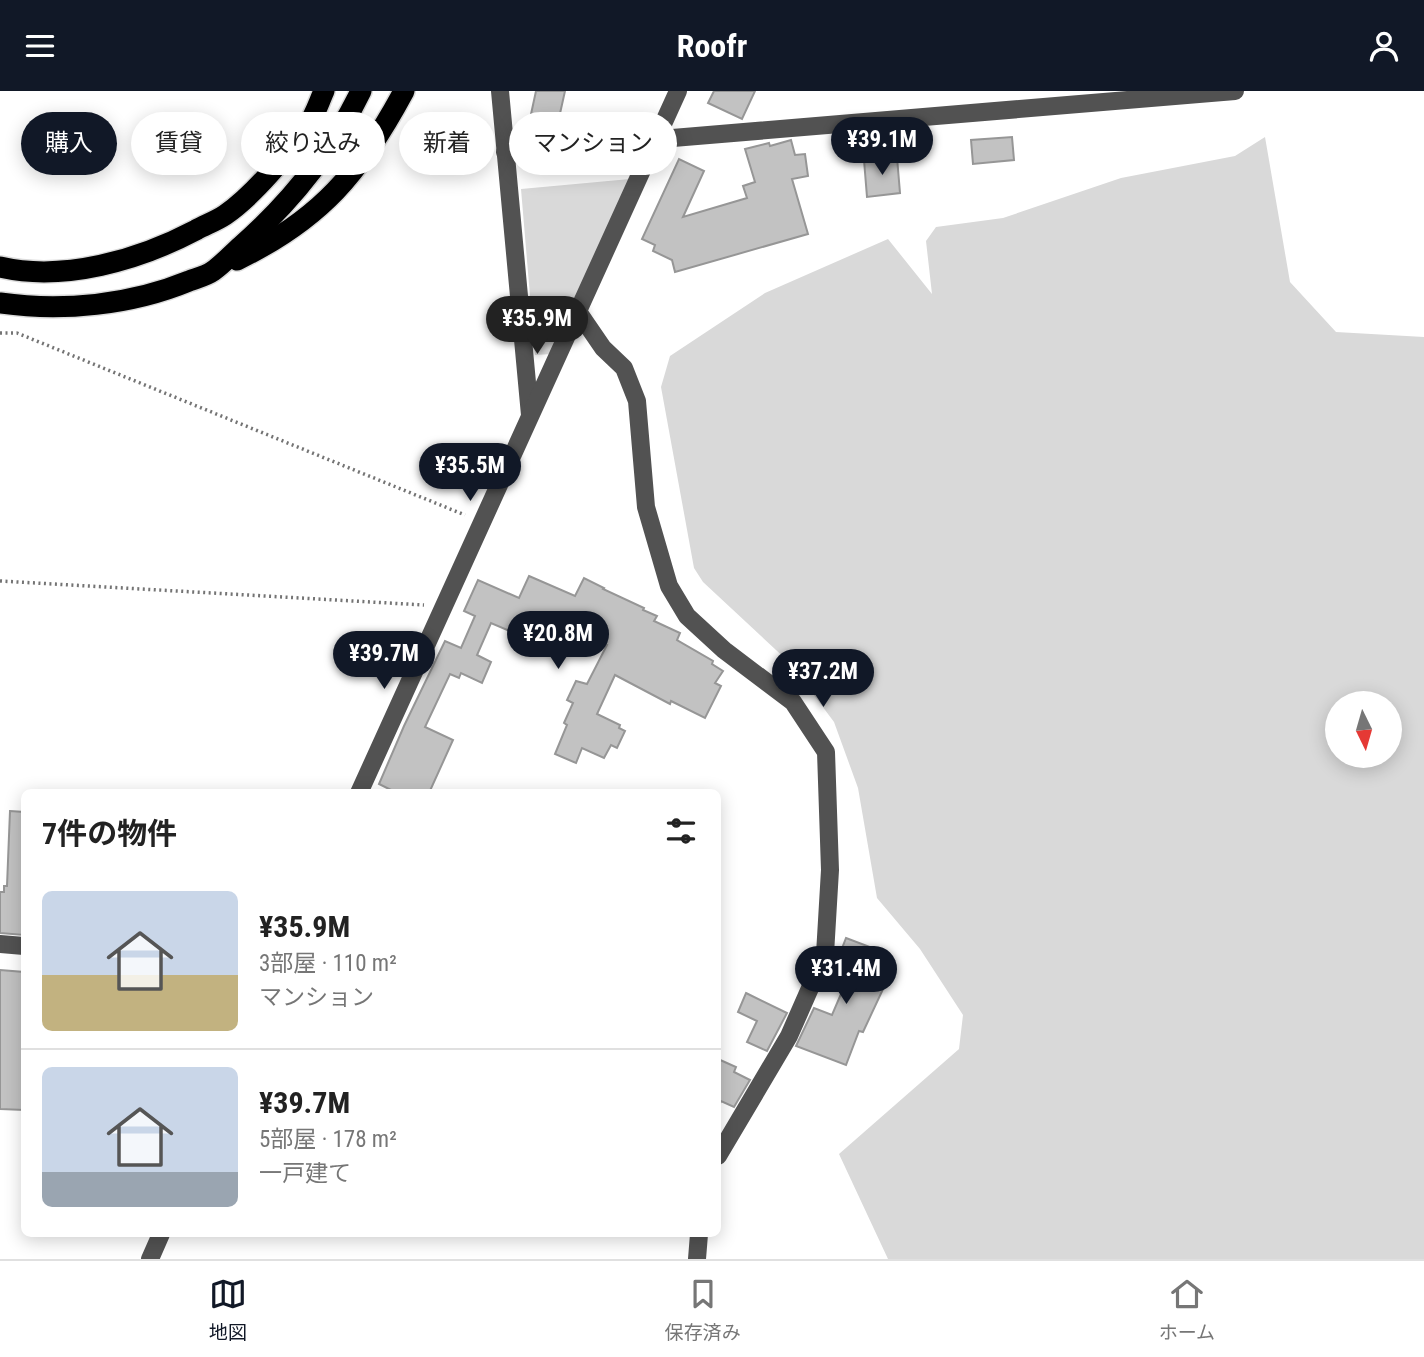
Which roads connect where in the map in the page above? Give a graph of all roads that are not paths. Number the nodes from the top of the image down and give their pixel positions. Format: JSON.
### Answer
{"nodes":[{"id":1,"x":324,"y":91,"type":"edge"},
{"id":2,"x":361,"y":91,"type":"edge"},
{"id":3,"x":404,"y":91,"type":"edge"},
{"id":4,"x":500,"y":91,"type":"edge"},
{"id":5,"x":678,"y":91,"type":"edge"},
{"id":6,"x":1235,"y":91,"type":"edge"},
{"id":7,"x":669,"y":112,"type":"edge"},
{"id":8,"x":677,"y":136,"type":"edge"},
{"id":9,"x":505,"y":152,"type":"junction"},
{"id":10,"x":509,"y":152,"type":"edge"},
{"id":11,"x":641,"y":175,"type":"edge"},
{"id":12,"x":0,"y":267,"type":"edge"},
{"id":13,"x":212,"y":272,"type":"junction"},
{"id":14,"x":0,"y":303,"type":"edge"},
{"id":15,"x":579,"y":313,"type":"junction"},
{"id":16,"x":530,"y":416,"type":"junction"},
{"id":17,"x":361,"y":789,"type":"edge"},
{"id":18,"x":0,"y":944,"type":"edge"},
{"id":19,"x":21,"y":946,"type":"edge"},
{"id":20,"x":721,"y":1151,"type":"edge"},
{"id":21,"x":160,"y":1237,"type":"edge"},
{"id":22,"x":699,"y":1237,"type":"edge"},
{"id":23,"x":150,"y":1259,"type":"edge"},
{"id":24,"x":697,"y":1259,"type":"edge"}],
"edges":[{"from":1,"to":12,"type":"highway"},
{"from":2,"to":13,"type":"highway"},
{"from":3,"to":13,"type":"highway"},
{"from":4,"to":9,"type":"street"},
{"from":5,"to":7,"type":"street"},
{"from":6,"to":8,"type":"street"},
{"from":9,"to":10,"type":"street"},
{"from":9,"to":16,"type":"street"},
{"from":11,"to":15,"type":"street"},
{"from":13,"to":14,"type":"highway"},
{"from":15,"to":16,"type":"street"},
{"from":15,"to":20,"type":"street"},
{"from":16,"to":17,"type":"street"},
{"from":18,"to":19,"type":"street"},
{"from":21,"to":23,"type":"street"},
{"from":22,"to":24,"type":"street"}]}
